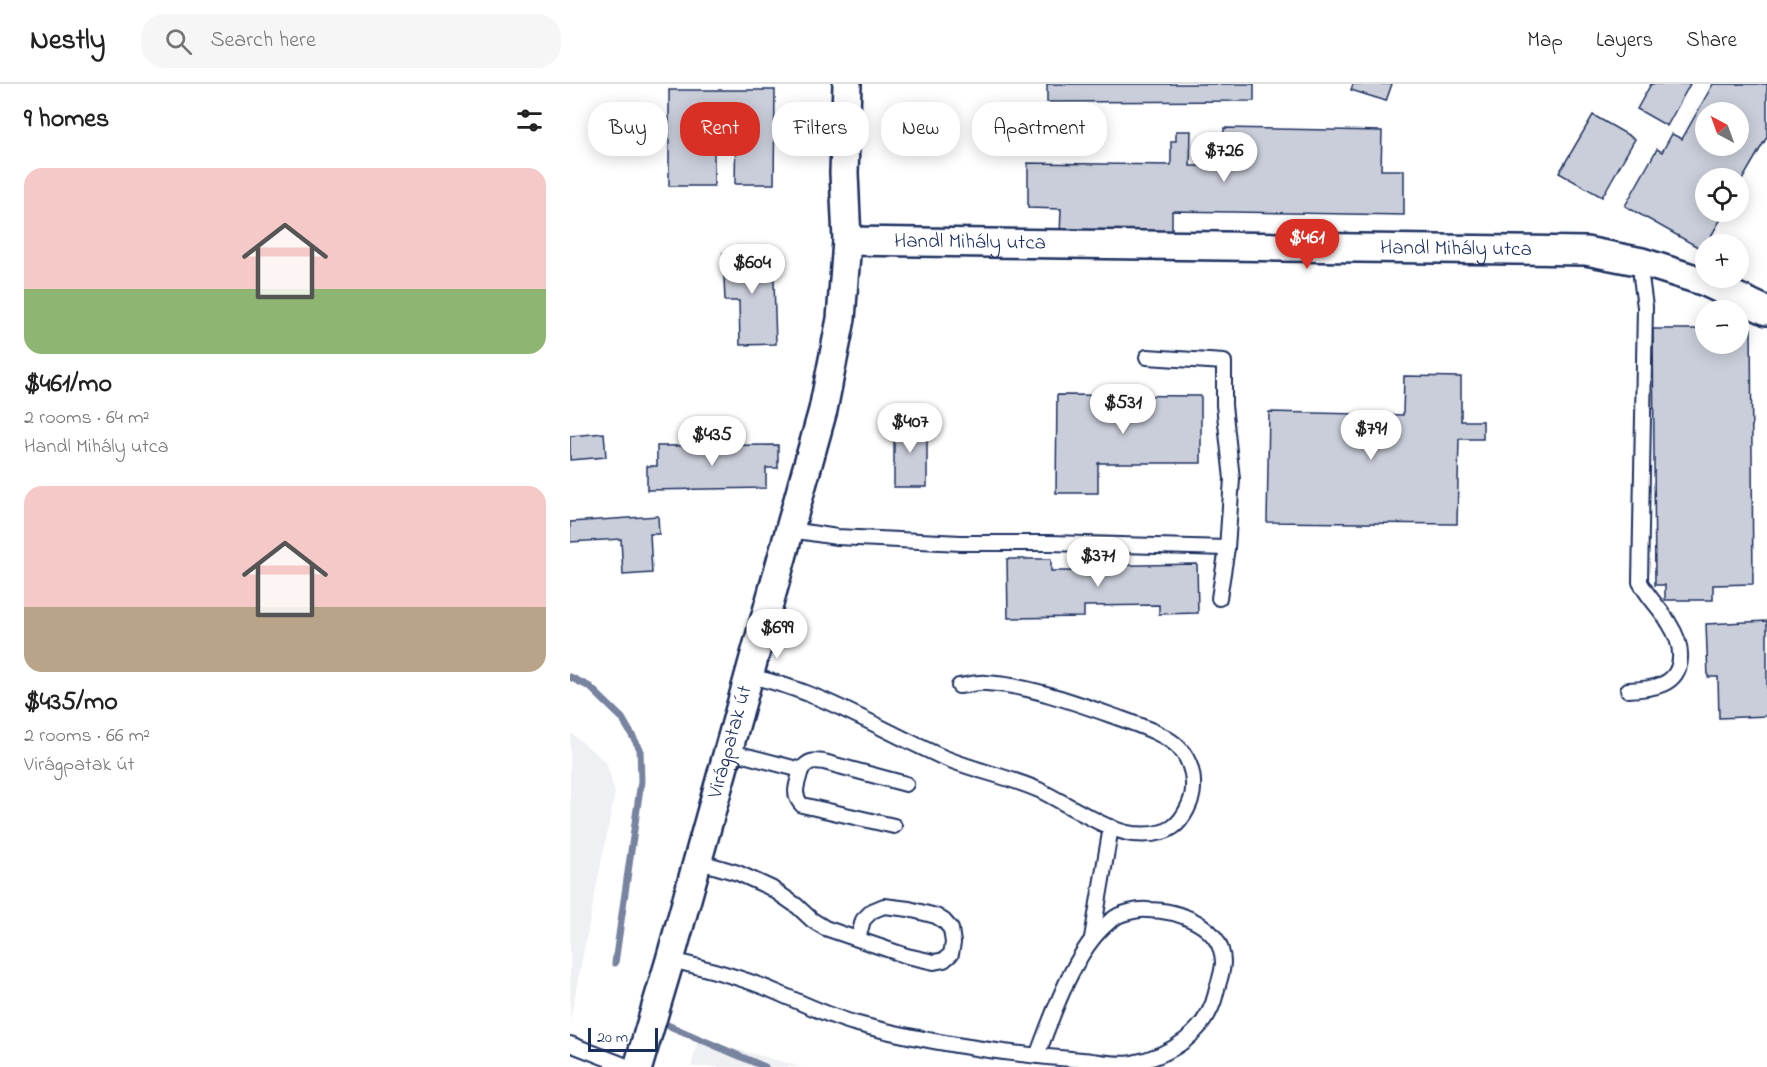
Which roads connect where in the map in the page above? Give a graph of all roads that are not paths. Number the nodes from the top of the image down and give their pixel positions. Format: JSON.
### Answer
{"nodes":[{"id":1,"x":847,"y":84,"type":"edge"},
{"id":2,"x":847,"y":241,"type":"junction"},
{"id":3,"x":1642,"y":262,"type":"junction"},
{"id":4,"x":1767,"y":311,"type":"edge"},
{"id":5,"x":1147,"y":357,"type":"dead end"},
{"id":6,"x":791,"y":530,"type":"junction"},
{"id":7,"x":1227,"y":548,"type":"junction"},
{"id":8,"x":1219,"y":598,"type":"dead end"},
{"id":9,"x":749,"y":676,"type":"junction"},
{"id":10,"x":959,"y":686,"type":"dead end"},
{"id":11,"x":1628,"y":690,"type":"dead end"},
{"id":12,"x":728,"y":751,"type":"junction"},
{"id":13,"x":801,"y":770,"type":"junction"},
{"id":14,"x":906,"y":784,"type":"dead end"},
{"id":15,"x":894,"y":826,"type":"dead end"},
{"id":16,"x":1111,"y":827,"type":"junction"},
{"id":17,"x":697,"y":861,"type":"junction"},
{"id":18,"x":1092,"y":938,"type":"junction"},
{"id":19,"x":858,"y":939,"type":"junction"},
{"id":20,"x":670,"y":960,"type":"junction"},
{"id":21,"x":570,"y":1044,"type":"edge"},
{"id":22,"x":1037,"y":1056,"type":"junction"},
{"id":23,"x":629,"y":1067,"type":"edge"},
{"id":24,"x":638,"y":1067,"type":"edge"}],
"edges":[{"from":1,"to":2,"type":"street","name":"Virágpatak út"},
{"from":2,"to":3,"type":"street","name":"Handl Mihály utca"},
{"from":2,"to":6,"type":"street","name":"Virágpatak út"},
{"from":3,"to":4,"type":"street","name":"Handl Mihály utca"},
{"from":3,"to":11,"type":"lane"},
{"from":5,"to":7,"type":"lane"},
{"from":6,"to":7,"type":"lane"},
{"from":6,"to":9,"type":"street","name":"Virágpatak út"},
{"from":7,"to":8,"type":"lane"},
{"from":9,"to":12,"type":"street","name":"Virágpatak út"},
{"from":9,"to":16,"type":"lane"},
{"from":10,"to":16,"type":"lane"},
{"from":12,"to":13,"type":"lane"},
{"from":12,"to":17,"type":"street","name":"Virágpatak út"},
{"from":13,"to":14,"type":"lane"},
{"from":13,"to":15,"type":"lane"},
{"from":16,"to":18,"type":"lane"},
{"from":17,"to":19,"type":"lane"},
{"from":17,"to":20,"type":"street","name":"Virágpatak út"},
{"from":18,"to":22,"type":"lane"},
{"from":18,"to":22,"type":"lane"},
{"from":19,"to":19,"type":"lane"},
{"from":20,"to":22,"type":"lane"},
{"from":20,"to":24,"type":"street","name":"Virágpatak út"},
{"from":21,"to":23,"type":"lane"}]}
